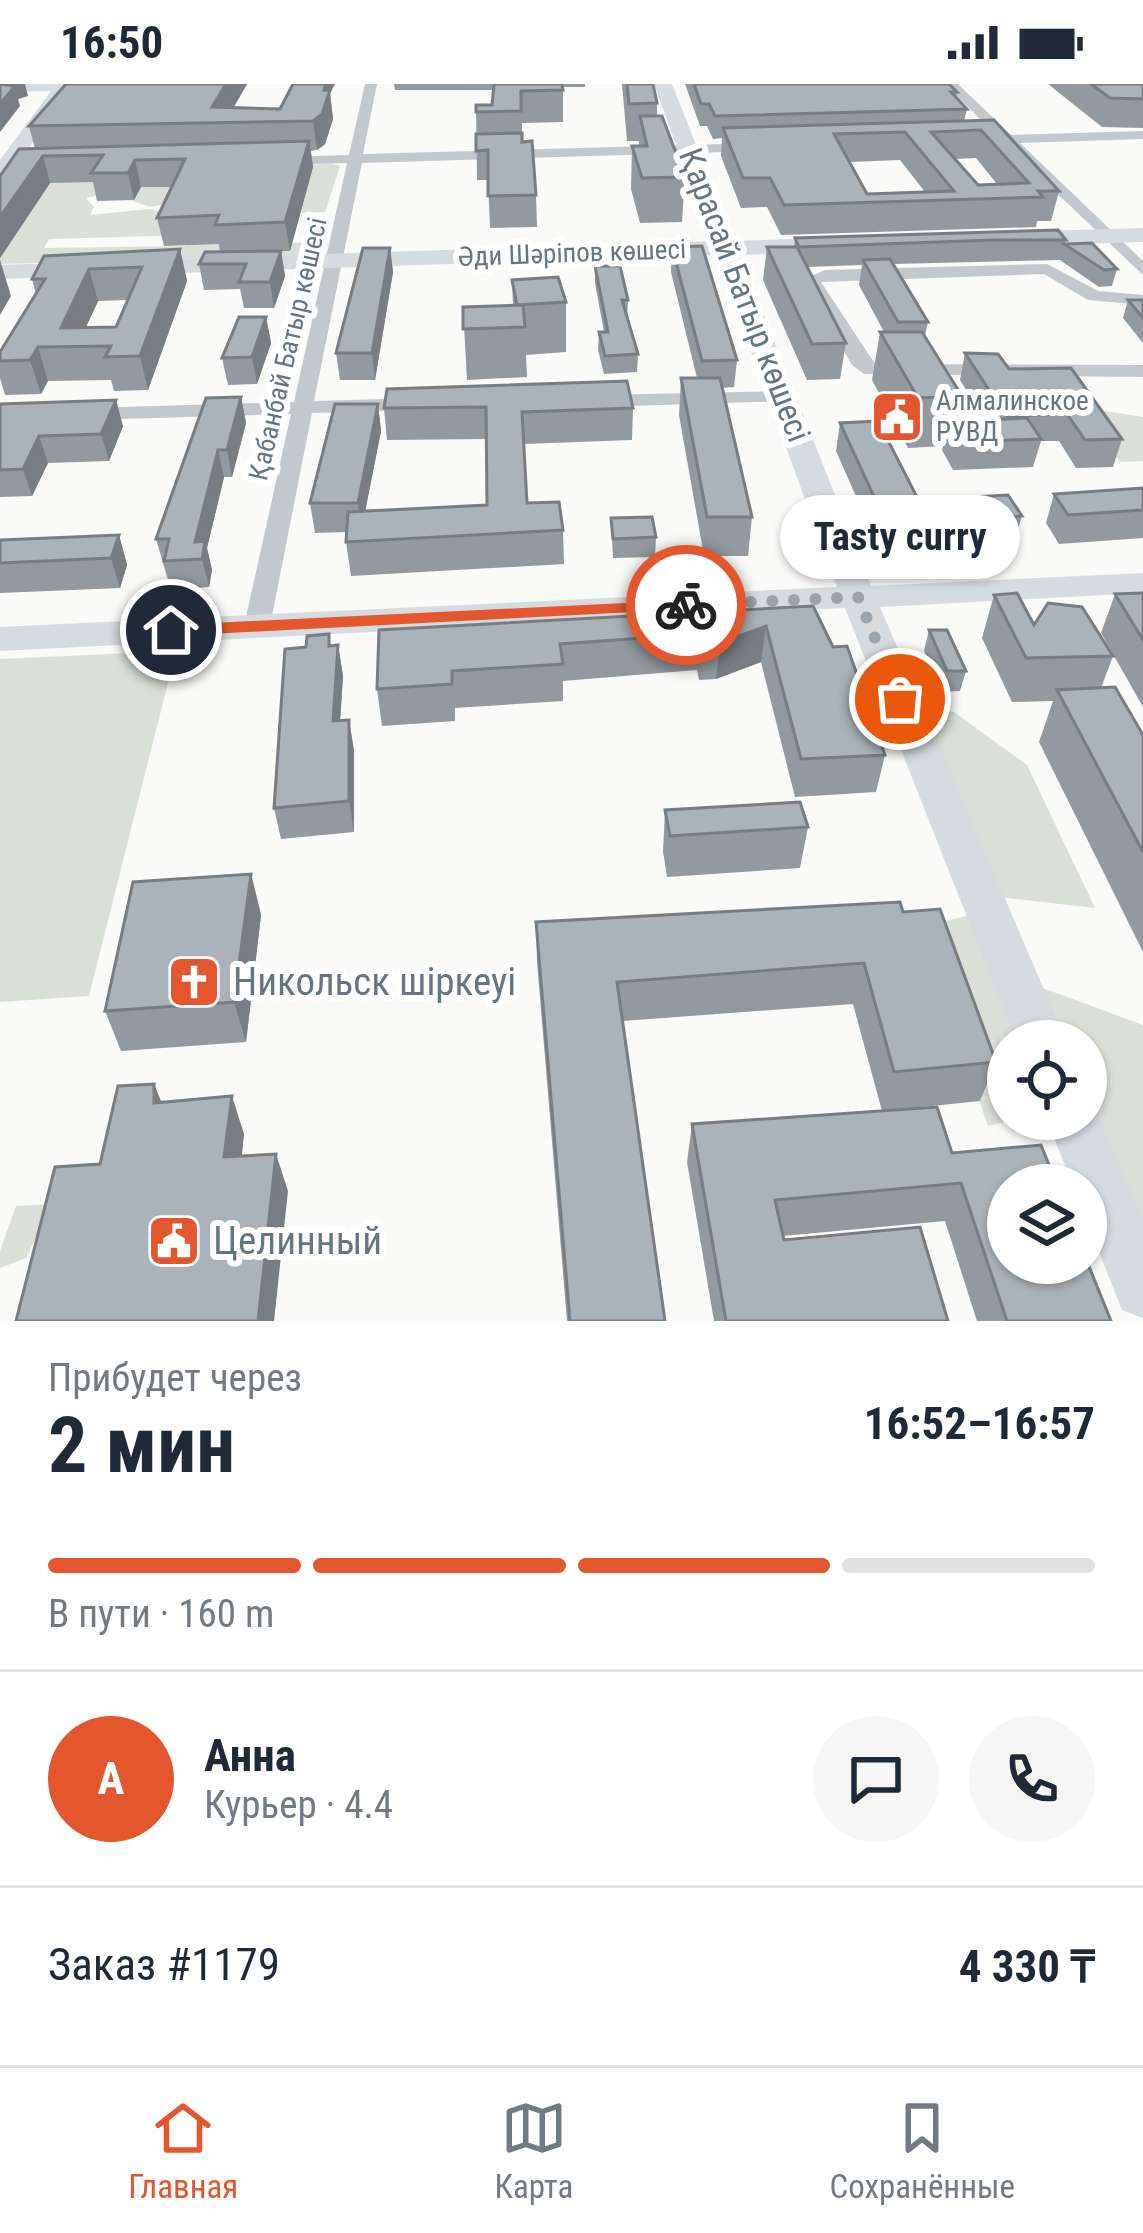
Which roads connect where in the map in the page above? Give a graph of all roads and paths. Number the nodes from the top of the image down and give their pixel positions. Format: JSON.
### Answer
{"nodes":[{"id":1,"x":137,"y":84,"type":"edge"},
{"id":2,"x":371,"y":84,"type":"edge"},
{"id":3,"x":663,"y":84,"type":"edge"},
{"id":4,"x":951,"y":84,"type":"edge"},
{"id":5,"x":66,"y":85,"type":"edge"},
{"id":6,"x":0,"y":87,"type":"edge"},
{"id":7,"x":1143,"y":135,"type":"edge"},
{"id":8,"x":1004,"y":139,"type":"junction"},
{"id":9,"x":965,"y":140,"type":"edge"},
{"id":10,"x":783,"y":146,"type":"edge"},
{"id":11,"x":689,"y":149,"type":"junction"},
{"id":12,"x":357,"y":159,"type":"junction"},
{"id":13,"x":267,"y":161,"type":"edge"},
{"id":14,"x":28,"y":168,"type":"edge"},
{"id":15,"x":1,"y":170,"type":"edge"},
{"id":16,"x":1143,"y":235,"type":"edge"},
{"id":17,"x":1109,"y":236,"type":"junction"},
{"id":18,"x":990,"y":240,"type":"edge"},
{"id":19,"x":729,"y":248,"type":"junction"},
{"id":20,"x":885,"y":258,"type":"junction"},
{"id":21,"x":336,"y":261,"type":"junction"},
{"id":22,"x":1143,"y":270,"type":"edge"},
{"id":23,"x":0,"y":272,"type":"edge"},
{"id":24,"x":1143,"y":300,"type":"edge"},
{"id":25,"x":1143,"y":371,"type":"edge"},
{"id":26,"x":784,"y":397,"type":"junction"},
{"id":27,"x":581,"y":401,"type":"edge"},
{"id":28,"x":441,"y":403,"type":"edge"},
{"id":29,"x":302,"y":406,"type":"junction"},
{"id":30,"x":70,"y":414,"type":"edge"},
{"id":31,"x":1143,"y":583,"type":"edge"},
{"id":32,"x":858,"y":597,"type":"junction"},
{"id":33,"x":256,"y":626,"type":"junction"},
{"id":34,"x":0,"y":639,"type":"edge"},
{"id":35,"x":1032,"y":1020,"type":"edge"},
{"id":36,"x":1082,"y":1140,"type":"edge"},
{"id":37,"x":1143,"y":1289,"type":"edge"}],
"edges":[{"from":1,"to":5,"type":"street"},
{"from":2,"to":12,"type":"street","name":"Қабанбай Батыр көшесі"},
{"from":3,"to":11,"type":"street","name":"Қарасай Батыр көшесі"},
{"from":4,"to":8,"type":"street"},
{"from":5,"to":6,"type":"street"},
{"from":5,"to":15,"type":"street"},
{"from":7,"to":8,"type":"street"},
{"from":8,"to":9,"type":"street"},
{"from":8,"to":17,"type":"street"},
{"from":10,"to":11,"type":"street"},
{"from":11,"to":12,"type":"street"},
{"from":11,"to":19,"type":"street","name":"Қарасай Батыр көшесі"},
{"from":12,"to":13,"type":"street"},
{"from":12,"to":21,"type":"street","name":"Қабанбай Батыр көшесі"},
{"from":14,"to":15,"type":"street"},
{"from":16,"to":17,"type":"street"},
{"from":17,"to":18,"type":"street"},
{"from":17,"to":22,"type":"street"},
{"from":19,"to":20,"type":"street","name":"Әди Шәріпов көшесі"},
{"from":19,"to":21,"type":"street","name":"Әди Шәріпов көшесі"},
{"from":19,"to":26,"type":"street","name":"Қарасай Батыр көшесі"},
{"from":20,"to":24,"type":"street"},
{"from":20,"to":25,"type":"street"},
{"from":21,"to":23,"type":"street","name":"Әди Шәріпов көшесі"},
{"from":21,"to":29,"type":"street","name":"Қабанбай Батыр көшесі"},
{"from":26,"to":27,"type":"street"},
{"from":26,"to":32,"type":"street","name":"Қарасай Батыр көшесі"},
{"from":28,"to":29,"type":"street"},
{"from":29,"to":30,"type":"street"},
{"from":29,"to":33,"type":"street","name":"Қабанбай Батыр көшесі"},
{"from":31,"to":32,"type":"street"},
{"from":32,"to":33,"type":"street"},
{"from":32,"to":35,"type":"street","name":"Қарасай Батыр көшесі"},
{"from":33,"to":34,"type":"street"},
{"from":36,"to":37,"type":"street"}]}
